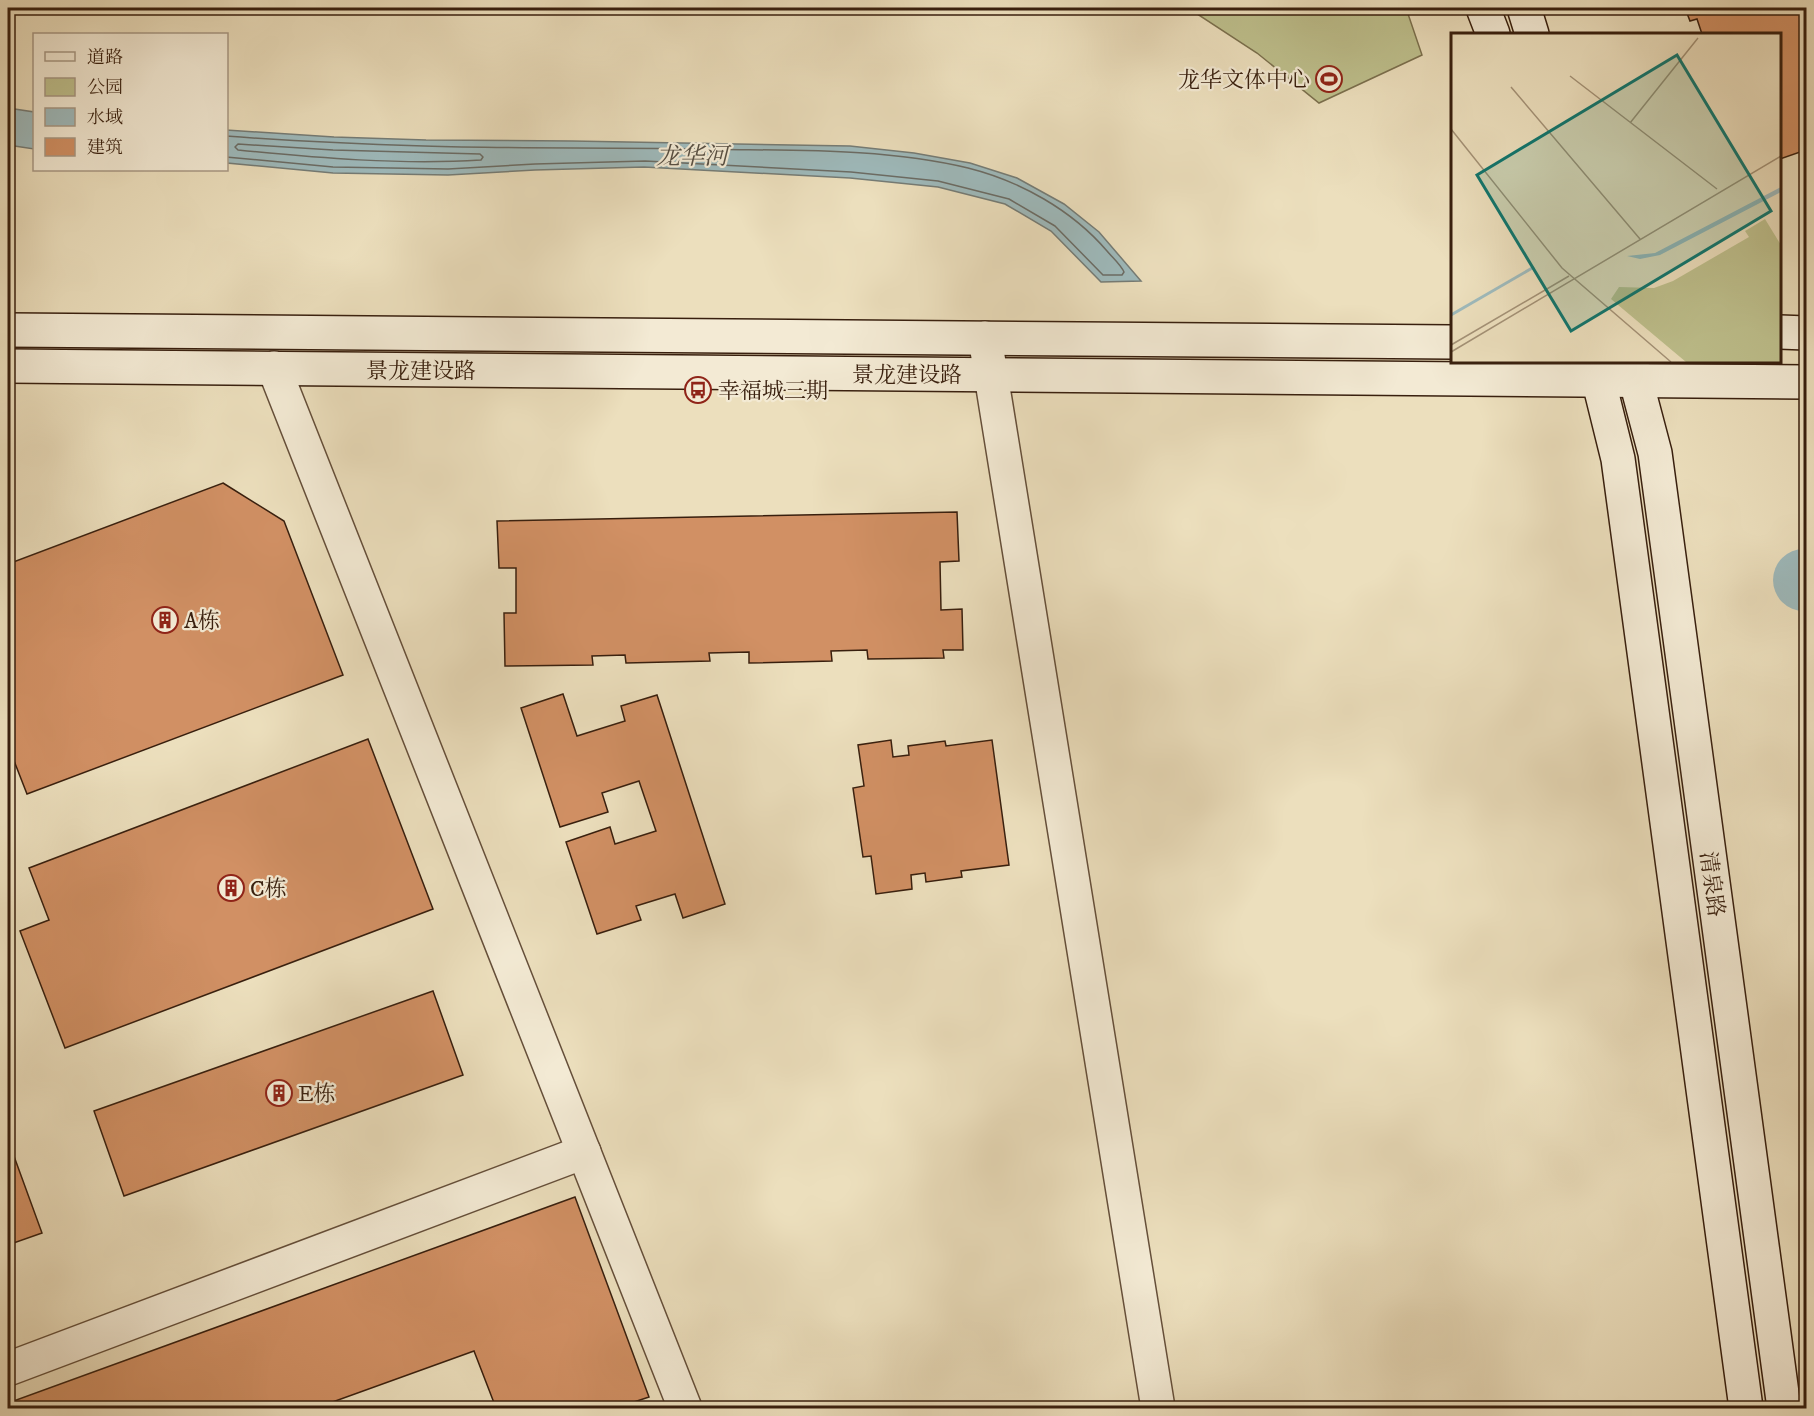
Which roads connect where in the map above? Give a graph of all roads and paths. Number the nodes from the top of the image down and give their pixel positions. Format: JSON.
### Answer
{"nodes":[{"id":1,"x":1483,"y":8,"type":"edge"},
{"id":2,"x":1524,"y":8,"type":"edge"},
{"id":3,"x":1493,"y":33,"type":"edge"},
{"id":4,"x":1532,"y":33,"type":"edge"},
{"id":5,"x":8,"y":330,"type":"edge"},
{"id":6,"x":1781,"y":332,"type":"edge"},
{"id":7,"x":1806,"y":333,"type":"edge"},
{"id":8,"x":986,"y":338,"type":"junction"},
{"id":9,"x":1451,"y":342,"type":"edge"},
{"id":10,"x":8,"y":366,"type":"edge"},
{"id":11,"x":274,"y":368,"type":"junction"},
{"id":12,"x":1597,"y":370,"type":"edge"},
{"id":13,"x":1634,"y":371,"type":"edge"},
{"id":14,"x":992,"y":375,"type":"junction"},
{"id":15,"x":1806,"y":382,"type":"edge"},
{"id":16,"x":584,"y":1152,"type":"junction"},
{"id":17,"x":8,"y":1369,"type":"edge"},
{"id":18,"x":685,"y":1408,"type":"edge"},
{"id":19,"x":1158,"y":1408,"type":"edge"},
{"id":20,"x":1746,"y":1408,"type":"edge"},
{"id":21,"x":1784,"y":1408,"type":"edge"}],
"edges":[{"from":1,"to":3,"type":"main road"},
{"from":2,"to":4,"type":"main road"},
{"from":5,"to":8,"type":"main road","name":"景龙建设路"},
{"from":6,"to":7,"type":"main road"},
{"from":8,"to":9,"type":"main road","name":"景龙建设路"},
{"from":8,"to":14,"type":"main road"},
{"from":10,"to":11,"type":"main road","name":"景龙建设路"},
{"from":11,"to":14,"type":"main road","name":"景龙建设路"},
{"from":11,"to":16,"type":"main road"},
{"from":12,"to":13,"type":"main road","name":"景龙建设路"},
{"from":12,"to":14,"type":"main road","name":"景龙建设路"},
{"from":12,"to":20,"type":"main road","name":"清泉路"},
{"from":13,"to":15,"type":"main road","name":"景龙建设路"},
{"from":13,"to":21,"type":"main road","name":"清泉路"},
{"from":14,"to":19,"type":"main road"},
{"from":16,"to":17,"type":"main road"},
{"from":16,"to":18,"type":"main road"}]}
